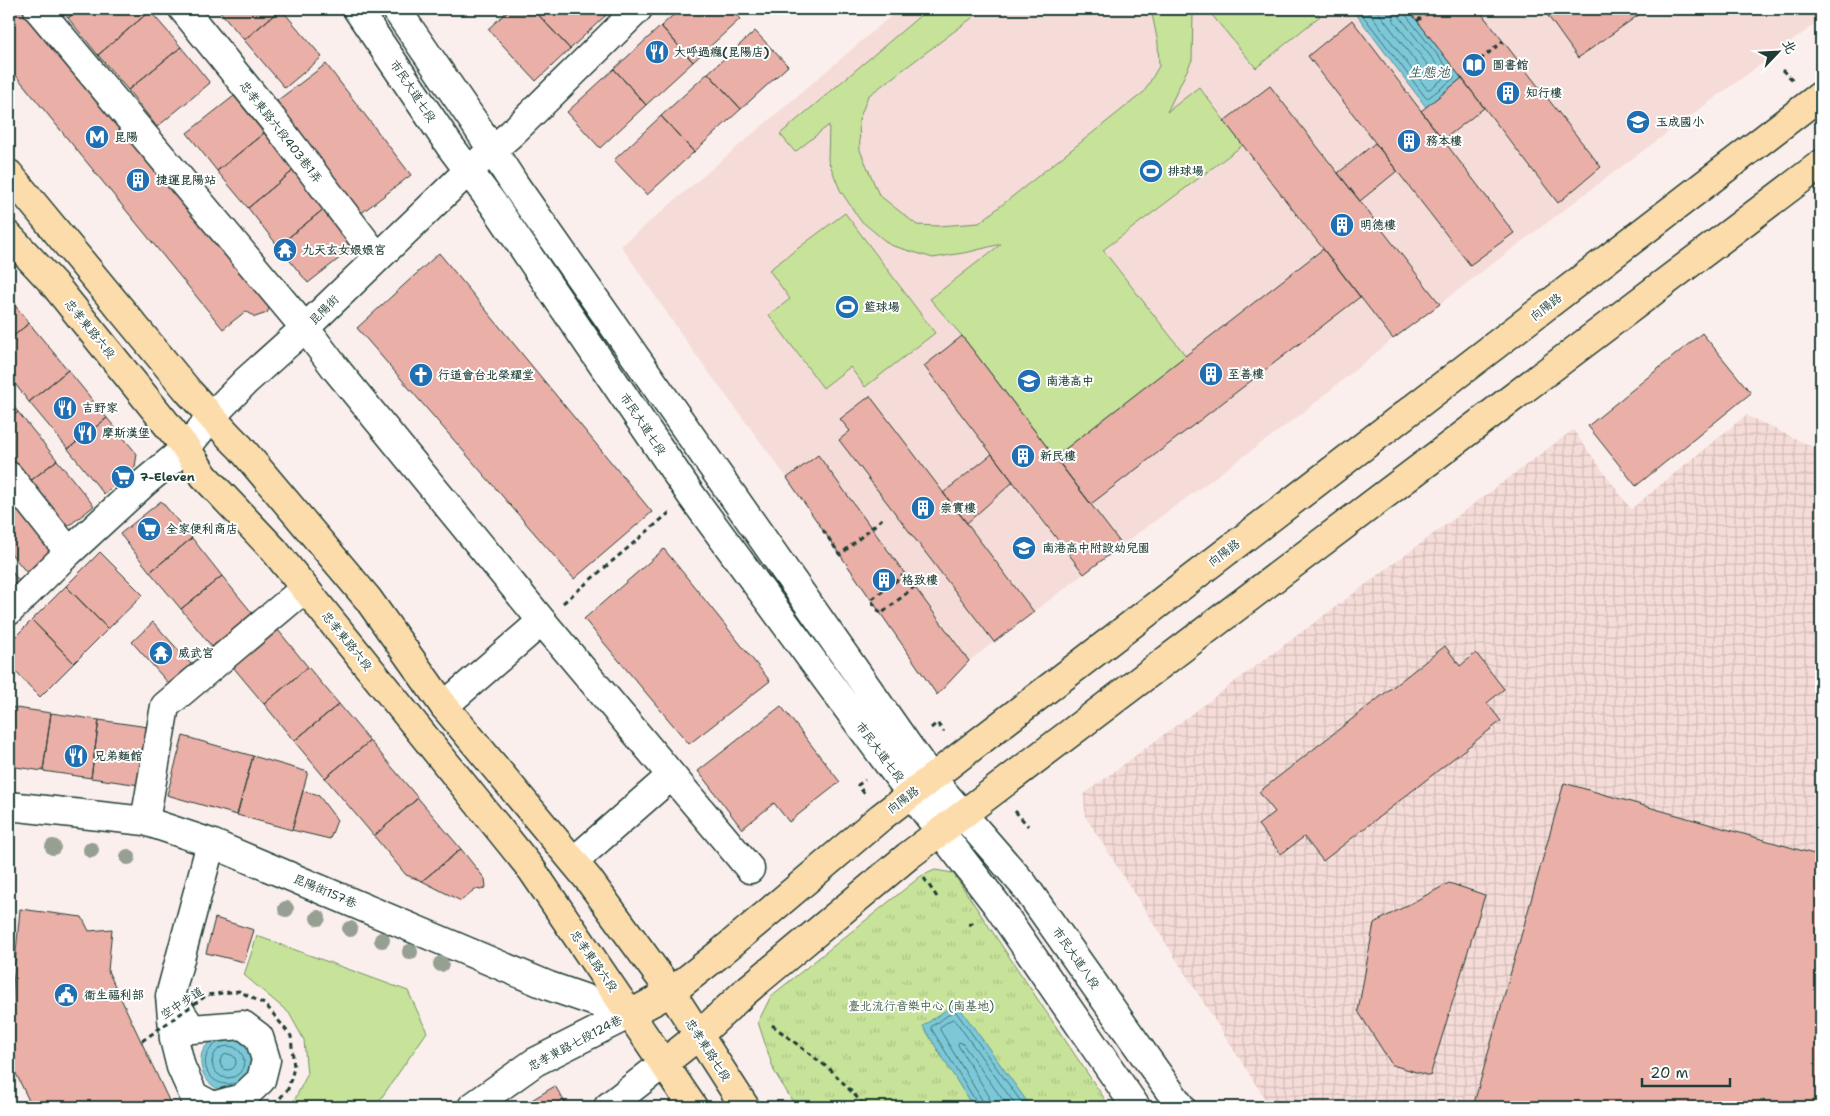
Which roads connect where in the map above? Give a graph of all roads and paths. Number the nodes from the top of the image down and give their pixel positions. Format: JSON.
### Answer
{"nodes":[{"id":1,"x":38,"y":9,"type":"edge"},
{"id":2,"x":183,"y":9,"type":"edge"},
{"id":3,"x":356,"y":9,"type":"edge"},
{"id":4,"x":396,"y":9,"type":"edge"},
{"id":5,"x":638,"y":9,"type":"edge"},
{"id":6,"x":1433,"y":9,"type":"edge"},
{"id":7,"x":1417,"y":21,"type":"dead end"},
{"id":8,"x":1503,"y":41,"type":"dead end"},
{"id":9,"x":1480,"y":60,"type":"dead end"},
{"id":10,"x":1782,"y":70,"type":"dead end"},
{"id":11,"x":1796,"y":83,"type":"dead end"},
{"id":12,"x":1821,"y":95,"type":"edge"},
{"id":13,"x":492,"y":150,"type":"junction"},
{"id":14,"x":1821,"y":164,"type":"edge"},
{"id":15,"x":468,"y":171,"type":"junction"},
{"id":16,"x":9,"y":174,"type":"edge"},
{"id":17,"x":9,"y":236,"type":"edge"},
{"id":18,"x":377,"y":257,"type":"junction"},
{"id":19,"x":305,"y":328,"type":"junction"},
{"id":20,"x":212,"y":416,"type":"junction"},
{"id":21,"x":186,"y":448,"type":"junction"},
{"id":22,"x":9,"y":476,"type":"edge"},
{"id":23,"x":692,"y":495,"type":"junction"},
{"id":24,"x":883,"y":518,"type":"dead end"},
{"id":25,"x":824,"y":530,"type":"dead end"},
{"id":26,"x":69,"y":552,"type":"junction"},
{"id":27,"x":905,"y":574,"type":"dead end"},
{"id":28,"x":914,"y":586,"type":"dead end"},
{"id":29,"x":304,"y":589,"type":"junction"},
{"id":30,"x":9,"y":611,"type":"edge"},
{"id":31,"x":542,"y":621,"type":"junction"},
{"id":32,"x":444,"y":706,"type":"junction"},
{"id":33,"x":672,"y":776,"type":"junction"},
{"id":34,"x":922,"y":786,"type":"junction"},
{"id":35,"x":9,"y":806,"type":"edge"},
{"id":36,"x":963,"y":815,"type":"junction"},
{"id":37,"x":145,"y":821,"type":"junction"},
{"id":38,"x":940,"y":832,"type":"junction"},
{"id":39,"x":211,"y":843,"type":"junction"},
{"id":40,"x":574,"y":861,"type":"junction"},
{"id":41,"x":750,"y":869,"type":"dead end"},
{"id":42,"x":671,"y":992,"type":"junction"},
{"id":43,"x":170,"y":996,"type":"dead end"},
{"id":44,"x":630,"y":1014,"type":"junction"},
{"id":45,"x":772,"y":1025,"type":"dead end"},
{"id":46,"x":698,"y":1036,"type":"junction"},
{"id":47,"x":142,"y":1041,"type":"dead end"},
{"id":48,"x":664,"y":1063,"type":"junction"},
{"id":49,"x":272,"y":1107,"type":"edge"},
{"id":50,"x":472,"y":1107,"type":"edge"},
{"id":51,"x":608,"y":1107,"type":"edge"},
{"id":52,"x":693,"y":1107,"type":"edge"},
{"id":53,"x":745,"y":1107,"type":"edge"},
{"id":54,"x":866,"y":1107,"type":"edge"},
{"id":55,"x":1136,"y":1107,"type":"edge"},
{"id":56,"x":1181,"y":1107,"type":"edge"}],
"edges":[{"from":1,"to":19,"type":"street"},
{"from":2,"to":18,"type":"street","name":"忠孝東路六段403巷1弄"},
{"from":3,"to":15,"type":"street","name":"市民大道七段"},
{"from":4,"to":13,"type":"street","name":"市民大道七段"},
{"from":5,"to":13,"type":"street","name":"昆陽街"},
{"from":6,"to":7,"type":"path"},
{"from":8,"to":9,"type":"path"},
{"from":10,"to":11,"type":"path"},
{"from":12,"to":34,"type":"main road","name":"向陽路"},
{"from":13,"to":15,"type":"street","name":"昆陽街"},
{"from":13,"to":34,"type":"street","name":"市民大道七段"},
{"from":14,"to":36,"type":"main road"},
{"from":15,"to":18,"type":"street","name":"昆陽街"},
{"from":15,"to":23,"type":"street","name":"市民大道七段"},
{"from":16,"to":20,"type":"main road"},
{"from":17,"to":21,"type":"main road","name":"忠孝東路六段"},
{"from":18,"to":19,"type":"street","name":"昆陽街"},
{"from":19,"to":20,"type":"street","name":"昆陽街"},
{"from":19,"to":31,"type":"street"},
{"from":20,"to":21,"type":"street","name":"昆陽街"},
{"from":20,"to":32,"type":"main road"},
{"from":21,"to":26,"type":"street","name":"昆陽街"},
{"from":21,"to":29,"type":"main road","name":"忠孝東路六段"},
{"from":22,"to":26,"type":"street"},
{"from":23,"to":31,"type":"path"},
{"from":23,"to":34,"type":"street","name":"市民大道七段"},
{"from":24,"to":25,"type":"path"},
{"from":26,"to":30,"type":"street","name":"昆陽街"},
{"from":27,"to":28,"type":"path"},
{"from":29,"to":37,"type":"street"},
{"from":29,"to":44,"type":"main road","name":"忠孝東路六段"},
{"from":31,"to":32,"type":"street"},
{"from":31,"to":33,"type":"street"},
{"from":32,"to":40,"type":"main road"},
{"from":33,"to":40,"type":"street"},
{"from":33,"to":41,"type":"street"},
{"from":34,"to":36,"type":"street","name":"市民大道七段"},
{"from":34,"to":38,"type":"street","name":"市民大道七段"},
{"from":34,"to":42,"type":"main road","name":"向陽路"},
{"from":35,"to":37,"type":"street","name":"昆陽街157巷"},
{"from":36,"to":38,"type":"main road"},
{"from":36,"to":56,"type":"street","name":"市民大道八段"},
{"from":37,"to":39,"type":"street","name":"昆陽街157巷"},
{"from":38,"to":46,"type":"main road"},
{"from":38,"to":55,"type":"street"},
{"from":39,"to":43,"type":"street"},
{"from":39,"to":44,"type":"street","name":"昆陽街157巷"},
{"from":40,"to":42,"type":"main road"},
{"from":42,"to":44,"type":"main road","name":"向陽路"},
{"from":42,"to":46,"type":"main road","name":"忠孝東路七段"},
{"from":44,"to":48,"type":"main road","name":"忠孝東路六段"},
{"from":44,"to":50,"type":"street","name":"忠孝東路七段124巷"},
{"from":45,"to":54,"type":"path"},
{"from":46,"to":48,"type":"main road"},
{"from":46,"to":53,"type":"main road","name":"忠孝東路七段"},
{"from":47,"to":49,"type":"path","name":"空中步道","bridge":true},
{"from":48,"to":51,"type":"street"},
{"from":48,"to":52,"type":"main road"}]}
